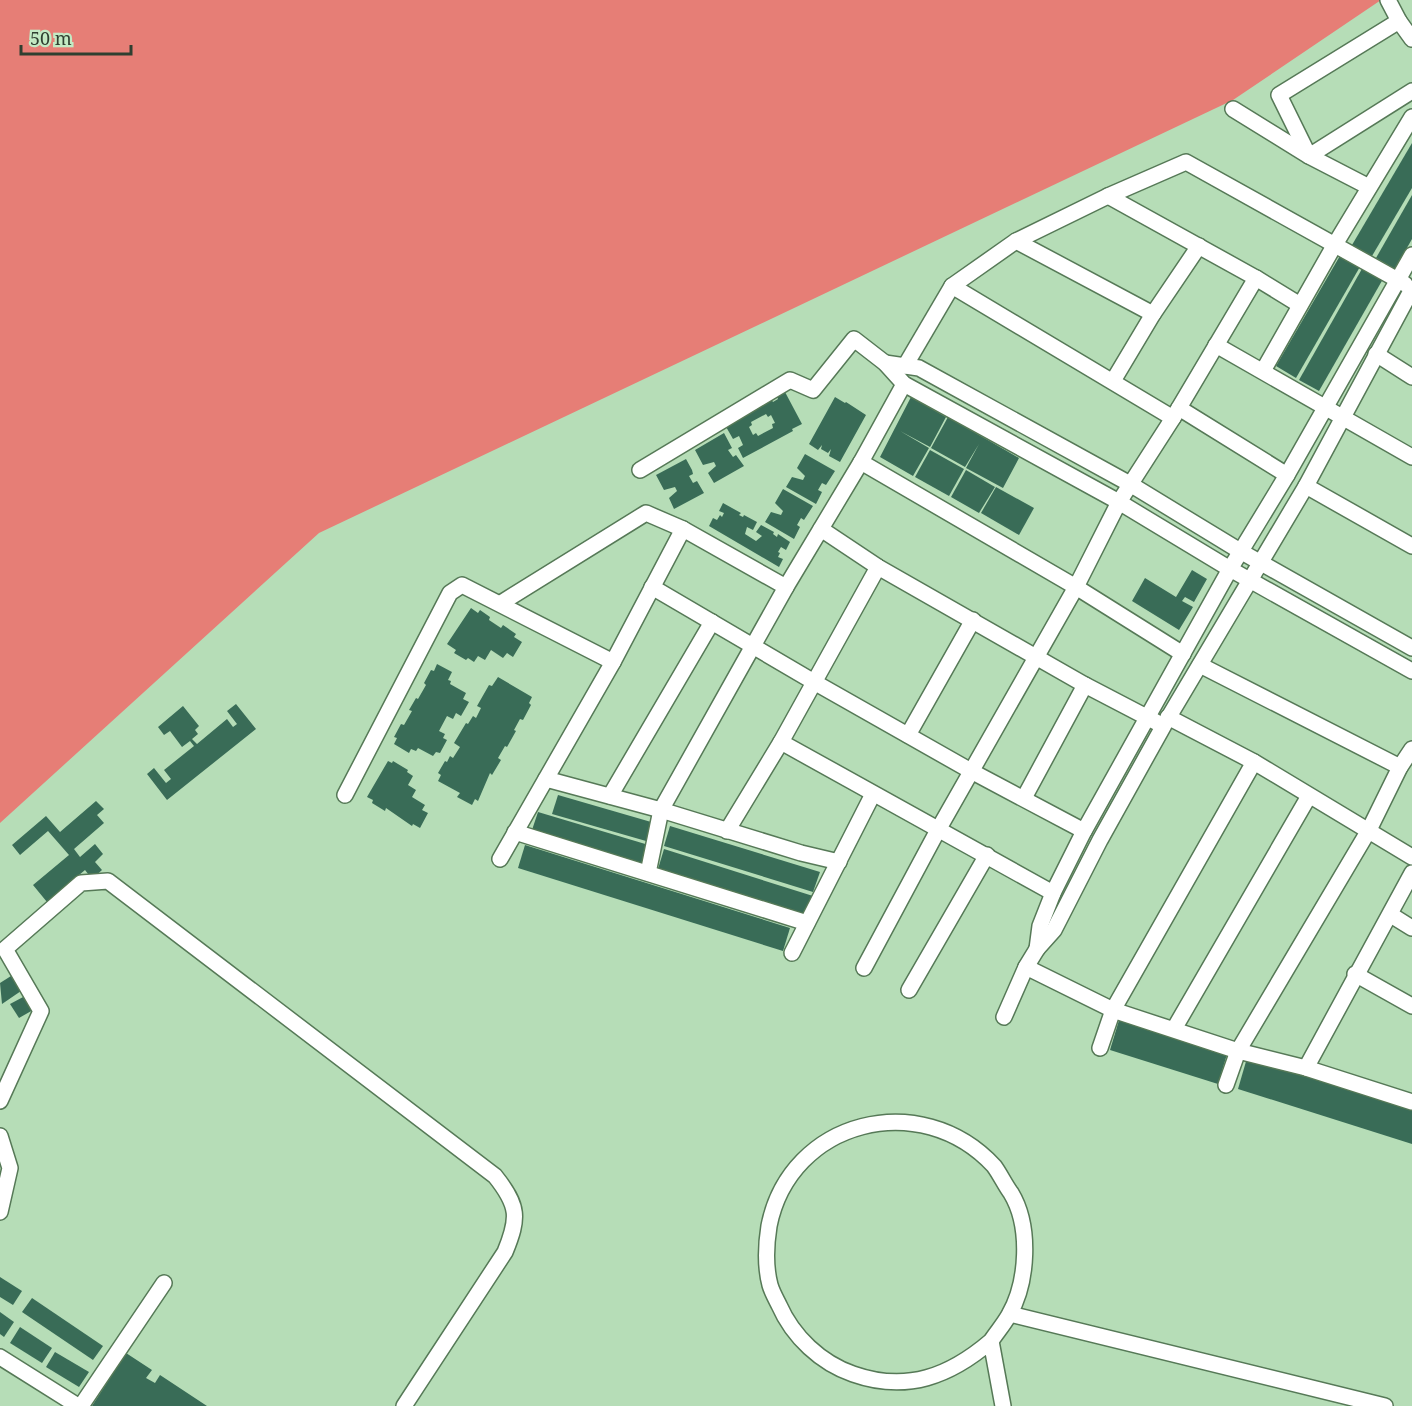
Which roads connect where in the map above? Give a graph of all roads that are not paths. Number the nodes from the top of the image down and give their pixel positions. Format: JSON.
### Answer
{"nodes":[{"id":1,"x":1388,"y":0,"type":"edge"},
{"id":2,"x":1399,"y":21,"type":"junction"},
{"id":3,"x":1412,"y":39,"type":"edge"},
{"id":4,"x":1412,"y":91,"type":"edge"},
{"id":5,"x":1233,"y":109,"type":"dead end"},
{"id":6,"x":1412,"y":117,"type":"edge"},
{"id":7,"x":1310,"y":156,"type":"junction"},
{"id":8,"x":1369,"y":187,"type":"junction"},
{"id":9,"x":1108,"y":196,"type":"junction"},
{"id":10,"x":1016,"y":241,"type":"junction"},
{"id":11,"x":1199,"y":246,"type":"junction"},
{"id":12,"x":1334,"y":246,"type":"junction"},
{"id":13,"x":1412,"y":255,"type":"edge"},
{"id":14,"x":1256,"y":278,"type":"junction"},
{"id":15,"x":1398,"y":279,"type":"junction"},
{"id":16,"x":952,"y":285,"type":"junction"},
{"id":17,"x":1412,"y":289,"type":"edge"},
{"id":18,"x":1300,"y":305,"type":"junction"},
{"id":19,"x":1153,"y":314,"type":"junction"},
{"id":20,"x":1216,"y":345,"type":"junction"},
{"id":21,"x":1376,"y":354,"type":"junction"},
{"id":22,"x":885,"y":363,"type":"junction"},
{"id":23,"x":905,"y":366,"type":"junction"},
{"id":24,"x":1263,"y":371,"type":"junction"},
{"id":25,"x":1412,"y":377,"type":"edge"},
{"id":26,"x":1113,"y":381,"type":"junction"},
{"id":27,"x":904,"y":384,"type":"junction"},
{"id":28,"x":1325,"y":408,"type":"junction"},
{"id":29,"x":1176,"y":413,"type":"junction"},
{"id":30,"x":1343,"y":418,"type":"junction"},
{"id":31,"x":1412,"y":457,"type":"edge"},
{"id":32,"x":861,"y":462,"type":"junction"},
{"id":33,"x":640,"y":470,"type":"dead end"},
{"id":34,"x":1287,"y":475,"type":"junction"},
{"id":35,"x":1130,"y":484,"type":"junction"},
{"id":36,"x":1306,"y":486,"type":"junction"},
{"id":37,"x":1119,"y":502,"type":"junction"},
{"id":38,"x":683,"y":529,"type":"junction"},
{"id":39,"x":820,"y":529,"type":"junction"},
{"id":40,"x":1412,"y":546,"type":"edge"},
{"id":41,"x":1240,"y":551,"type":"junction"},
{"id":42,"x":1261,"y":562,"type":"junction"},
{"id":43,"x":878,"y":567,"type":"junction"},
{"id":44,"x":1230,"y":568,"type":"junction"},
{"id":45,"x":1251,"y":579,"type":"junction"},
{"id":46,"x":652,"y":587,"type":"junction"},
{"id":47,"x":786,"y":587,"type":"junction"},
{"id":48,"x":1076,"y":587,"type":"junction"},
{"id":49,"x":501,"y":603,"type":"junction"},
{"id":50,"x":973,"y":620,"type":"junction"},
{"id":51,"x":712,"y":622,"type":"junction"},
{"id":52,"x":753,"y":646,"type":"junction"},
{"id":53,"x":1412,"y":648,"type":"edge"},
{"id":54,"x":1183,"y":654,"type":"junction"},
{"id":55,"x":1036,"y":656,"type":"junction"},
{"id":56,"x":613,"y":662,"type":"junction"},
{"id":57,"x":1200,"y":665,"type":"junction"},
{"id":58,"x":1412,"y":671,"type":"edge"},
{"id":59,"x":814,"y":682,"type":"junction"},
{"id":60,"x":1086,"y":685,"type":"junction"},
{"id":61,"x":1147,"y":718,"type":"junction"},
{"id":62,"x":1166,"y":721,"type":"junction"},
{"id":63,"x":908,"y":735,"type":"junction"},
{"id":64,"x":781,"y":742,"type":"junction"},
{"id":65,"x":1412,"y":749,"type":"edge"},
{"id":66,"x":1254,"y":762,"type":"junction"},
{"id":67,"x":1400,"y":767,"type":"junction"},
{"id":68,"x":971,"y":771,"type":"junction"},
{"id":69,"x":546,"y":779,"type":"junction"},
{"id":70,"x":873,"y":794,"type":"junction"},
{"id":71,"x":345,"y":795,"type":"dead end"},
{"id":72,"x":610,"y":796,"type":"junction"},
{"id":73,"x":1309,"y":796,"type":"junction"},
{"id":74,"x":1024,"y":798,"type":"junction"},
{"id":75,"x":661,"y":810,"type":"junction"},
{"id":76,"x":938,"y":830,"type":"junction"},
{"id":77,"x":1369,"y":830,"type":"junction"},
{"id":78,"x":727,"y":831,"type":"junction"},
{"id":79,"x":1084,"y":831,"type":"junction"},
{"id":80,"x":515,"y":832,"type":"junction"},
{"id":81,"x":987,"y":855,"type":"junction"},
{"id":82,"x":1412,"y":857,"type":"edge"},
{"id":83,"x":500,"y":859,"type":"dead end"},
{"id":84,"x":838,"y":862,"type":"junction"},
{"id":85,"x":648,"y":873,"type":"junction"},
{"id":86,"x":1412,"y":873,"type":"edge"},
{"id":87,"x":1053,"y":893,"type":"junction"},
{"id":88,"x":1391,"y":915,"type":"junction"},
{"id":89,"x":807,"y":923,"type":"junction"},
{"id":90,"x":1412,"y":928,"type":"edge"},
{"id":91,"x":1037,"y":949,"type":"junction"},
{"id":92,"x":792,"y":953,"type":"dead end"},
{"id":93,"x":1026,"y":967,"type":"junction"},
{"id":94,"x":864,"y":968,"type":"dead end"},
{"id":95,"x":1355,"y":974,"type":"junction"},
{"id":96,"x":909,"y":990,"type":"dead end"},
{"id":97,"x":1412,"y":1006,"type":"edge"},
{"id":98,"x":1113,"y":1010,"type":"junction"},
{"id":99,"x":1004,"y":1017,"type":"dead end"},
{"id":100,"x":1174,"y":1029,"type":"junction"},
{"id":101,"x":1100,"y":1048,"type":"dead end"},
{"id":102,"x":1238,"y":1051,"type":"junction"},
{"id":103,"x":1306,"y":1068,"type":"junction"},
{"id":104,"x":1226,"y":1085,"type":"dead end"},
{"id":105,"x":0,"y":1101,"type":"edge"},
{"id":106,"x":1412,"y":1102,"type":"edge"},
{"id":107,"x":0,"y":1136,"type":"edge"},
{"id":108,"x":0,"y":1212,"type":"edge"},
{"id":109,"x":164,"y":1283,"type":"dead end"},
{"id":110,"x":1010,"y":1314,"type":"junction"},
{"id":111,"x":991,"y":1341,"type":"junction"},
{"id":112,"x":0,"y":1357,"type":"edge"},
{"id":113,"x":80,"y":1406,"type":"edge"},
{"id":114,"x":404,"y":1406,"type":"edge"},
{"id":115,"x":1003,"y":1406,"type":"edge"},
{"id":116,"x":1385,"y":1406,"type":"edge"}],
"edges":[{"from":1,"to":2,"type":"street"},
{"from":2,"to":3,"type":"street"},
{"from":2,"to":7,"type":"street"},
{"from":4,"to":7,"type":"street"},
{"from":5,"to":7,"type":"street"},
{"from":6,"to":8,"type":"street"},
{"from":7,"to":8,"type":"street"},
{"from":8,"to":12,"type":"street"},
{"from":9,"to":10,"type":"street"},
{"from":9,"to":11,"type":"street"},
{"from":9,"to":12,"type":"street"},
{"from":10,"to":16,"type":"street"},
{"from":10,"to":19,"type":"street"},
{"from":11,"to":14,"type":"street"},
{"from":11,"to":19,"type":"street"},
{"from":12,"to":15,"type":"street"},
{"from":12,"to":18,"type":"street"},
{"from":13,"to":15,"type":"street"},
{"from":14,"to":18,"type":"street"},
{"from":14,"to":20,"type":"street"},
{"from":15,"to":17,"type":"street"},
{"from":15,"to":28,"type":"street"},
{"from":16,"to":23,"type":"street"},
{"from":16,"to":26,"type":"street"},
{"from":17,"to":21,"type":"street"},
{"from":18,"to":24,"type":"street"},
{"from":19,"to":26,"type":"street"},
{"from":20,"to":24,"type":"street"},
{"from":20,"to":29,"type":"street"},
{"from":21,"to":25,"type":"street"},
{"from":21,"to":30,"type":"street"},
{"from":22,"to":23,"type":"street"},
{"from":22,"to":27,"type":"street"},
{"from":22,"to":33,"type":"street"},
{"from":23,"to":35,"type":"street"},
{"from":24,"to":28,"type":"street"},
{"from":26,"to":29,"type":"street"},
{"from":27,"to":32,"type":"street"},
{"from":27,"to":37,"type":"street"},
{"from":28,"to":30,"type":"street"},
{"from":28,"to":34,"type":"street"},
{"from":29,"to":34,"type":"street"},
{"from":29,"to":35,"type":"street"},
{"from":30,"to":31,"type":"street"},
{"from":30,"to":36,"type":"street"},
{"from":32,"to":39,"type":"street"},
{"from":32,"to":48,"type":"street"},
{"from":34,"to":41,"type":"street"},
{"from":35,"to":37,"type":"street"},
{"from":35,"to":41,"type":"street"},
{"from":36,"to":40,"type":"street"},
{"from":36,"to":42,"type":"street"},
{"from":37,"to":44,"type":"street"},
{"from":37,"to":48,"type":"street"},
{"from":38,"to":46,"type":"street"},
{"from":38,"to":47,"type":"street"},
{"from":38,"to":49,"type":"street"},
{"from":39,"to":43,"type":"street"},
{"from":39,"to":47,"type":"street"},
{"from":41,"to":42,"type":"street"},
{"from":41,"to":44,"type":"street"},
{"from":42,"to":45,"type":"street"},
{"from":42,"to":53,"type":"street"},
{"from":43,"to":50,"type":"street"},
{"from":43,"to":59,"type":"street"},
{"from":44,"to":45,"type":"street"},
{"from":44,"to":54,"type":"street"},
{"from":45,"to":57,"type":"street"},
{"from":45,"to":58,"type":"street"},
{"from":46,"to":51,"type":"street"},
{"from":46,"to":56,"type":"street"},
{"from":47,"to":52,"type":"street"},
{"from":48,"to":54,"type":"street"},
{"from":48,"to":55,"type":"street"},
{"from":49,"to":56,"type":"street"},
{"from":49,"to":71,"type":"street"},
{"from":50,"to":55,"type":"street"},
{"from":50,"to":63,"type":"street"},
{"from":51,"to":52,"type":"street"},
{"from":51,"to":72,"type":"street"},
{"from":52,"to":59,"type":"street"},
{"from":52,"to":75,"type":"street"},
{"from":54,"to":61,"type":"street"},
{"from":55,"to":60,"type":"street"},
{"from":55,"to":68,"type":"street"},
{"from":56,"to":69,"type":"street"},
{"from":57,"to":62,"type":"street"},
{"from":57,"to":67,"type":"street"},
{"from":59,"to":63,"type":"street"},
{"from":59,"to":64,"type":"street"},
{"from":60,"to":61,"type":"street"},
{"from":60,"to":74,"type":"street"},
{"from":61,"to":62,"type":"street"},
{"from":61,"to":79,"type":"street"},
{"from":62,"to":66,"type":"street"},
{"from":62,"to":91,"type":"street"},
{"from":63,"to":68,"type":"street"},
{"from":64,"to":70,"type":"street"},
{"from":64,"to":78,"type":"street"},
{"from":65,"to":67,"type":"street"},
{"from":66,"to":73,"type":"street"},
{"from":66,"to":98,"type":"street"},
{"from":67,"to":77,"type":"street"},
{"from":68,"to":74,"type":"street"},
{"from":68,"to":76,"type":"street"},
{"from":69,"to":72,"type":"street"},
{"from":69,"to":80,"type":"street"},
{"from":70,"to":76,"type":"street"},
{"from":70,"to":84,"type":"street"},
{"from":72,"to":75,"type":"street"},
{"from":73,"to":77,"type":"street"},
{"from":73,"to":100,"type":"street"},
{"from":74,"to":79,"type":"street"},
{"from":75,"to":78,"type":"street"},
{"from":75,"to":85,"type":"street"},
{"from":76,"to":81,"type":"street"},
{"from":76,"to":94,"type":"street"},
{"from":77,"to":82,"type":"street"},
{"from":77,"to":102,"type":"street"},
{"from":78,"to":84,"type":"street"},
{"from":79,"to":87,"type":"street"},
{"from":80,"to":83,"type":"street"},
{"from":80,"to":85,"type":"street"},
{"from":81,"to":87,"type":"street"},
{"from":81,"to":96,"type":"street"},
{"from":84,"to":89,"type":"street"},
{"from":85,"to":89,"type":"street"},
{"from":86,"to":88,"type":"street"},
{"from":87,"to":91,"type":"street"},
{"from":88,"to":90,"type":"street"},
{"from":88,"to":95,"type":"street"},
{"from":89,"to":92,"type":"street"},
{"from":91,"to":93,"type":"street"},
{"from":93,"to":98,"type":"street"},
{"from":93,"to":99,"type":"street"},
{"from":95,"to":97,"type":"street"},
{"from":95,"to":103,"type":"street"},
{"from":98,"to":100,"type":"street"},
{"from":98,"to":101,"type":"street"},
{"from":100,"to":102,"type":"street"},
{"from":102,"to":103,"type":"street"},
{"from":102,"to":104,"type":"street"},
{"from":103,"to":106,"type":"street"},
{"from":105,"to":114,"type":"street"},
{"from":107,"to":108,"type":"street"},
{"from":109,"to":113,"type":"street"},
{"from":110,"to":111,"type":"street"},
{"from":110,"to":111,"type":"street"},
{"from":110,"to":116,"type":"street"},
{"from":111,"to":115,"type":"street"},
{"from":112,"to":113,"type":"street"}]}
